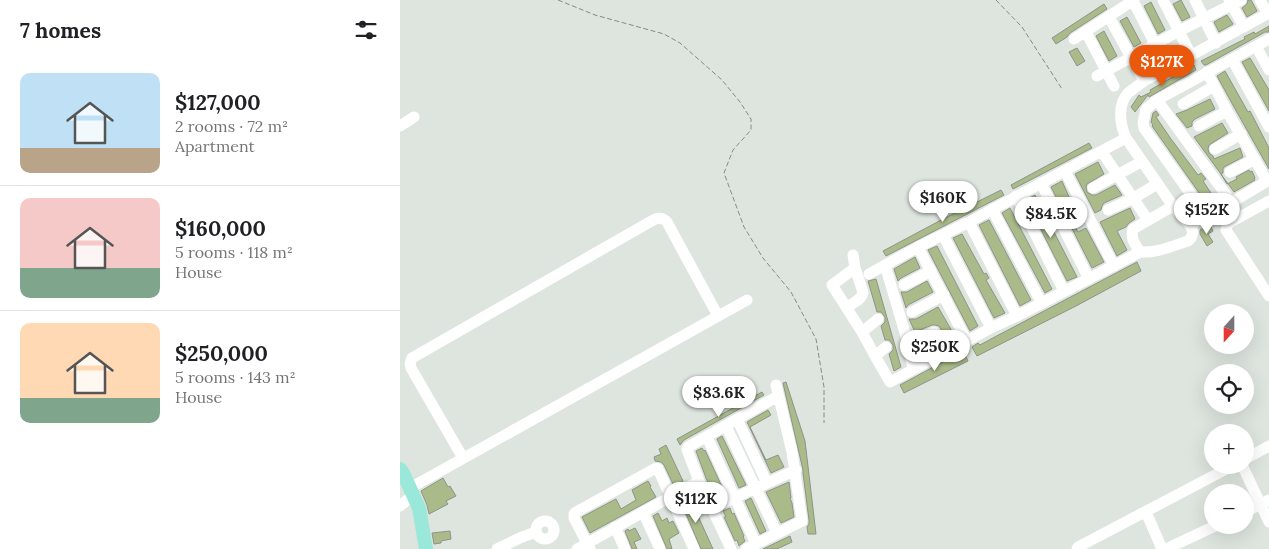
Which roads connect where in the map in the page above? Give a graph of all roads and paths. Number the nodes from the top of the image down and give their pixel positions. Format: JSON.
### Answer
{"nodes":[{"id":1,"x":558,"y":0,"type":"edge"},
{"id":2,"x":996,"y":0,"type":"edge"},
{"id":3,"x":1134,"y":0,"type":"edge"},
{"id":4,"x":1163,"y":0,"type":"edge"},
{"id":5,"x":1195,"y":0,"type":"edge"},
{"id":6,"x":1260,"y":0,"type":"edge"},
{"id":7,"x":1234,"y":2,"type":"edge"},
{"id":8,"x":1269,"y":14,"type":"edge"},
{"id":9,"x":1109,"y":17,"type":"junction"},
{"id":10,"x":1204,"y":18,"type":"junction"},
{"id":11,"x":1244,"y":28,"type":"junction"},
{"id":12,"x":1179,"y":31,"type":"junction"},
{"id":13,"x":1086,"y":32,"type":"junction"},
{"id":14,"x":1074,"y":39,"type":"dead end"},
{"id":15,"x":1269,"y":39,"type":"edge"},
{"id":16,"x":1216,"y":43,"type":"junction"},
{"id":17,"x":1155,"y":45,"type":"junction"},
{"id":18,"x":1256,"y":46,"type":"junction"},
{"id":19,"x":1191,"y":56,"type":"junction"},
{"id":20,"x":1131,"y":58,"type":"junction"},
{"id":21,"x":1232,"y":59,"type":"junction"},
{"id":22,"x":1168,"y":68,"type":"junction"},
{"id":23,"x":1269,"y":70,"type":"edge"},
{"id":24,"x":1207,"y":72,"type":"junction"},
{"id":25,"x":1102,"y":74,"type":"junction"},
{"id":26,"x":1144,"y":81,"type":"junction"},
{"id":27,"x":1114,"y":86,"type":"dead end"},
{"id":28,"x":1214,"y":86,"type":"junction"},
{"id":29,"x":1062,"y":89,"type":"dead end"},
{"id":30,"x":1157,"y":100,"type":"junction"},
{"id":31,"x":1183,"y":104,"type":"dead end"},
{"id":32,"x":1227,"y":111,"type":"junction"},
{"id":33,"x":414,"y":117,"type":"dead end"},
{"id":34,"x":400,"y":126,"type":"edge"},
{"id":35,"x":1199,"y":126,"type":"dead end"},
{"id":36,"x":1269,"y":127,"type":"edge"},
{"id":37,"x":1241,"y":134,"type":"junction"},
{"id":38,"x":1126,"y":138,"type":"junction"},
{"id":39,"x":1215,"y":149,"type":"dead end"},
{"id":40,"x":1102,"y":152,"type":"junction"},
{"id":41,"x":1255,"y":159,"type":"junction"},
{"id":42,"x":1141,"y":162,"type":"junction"},
{"id":43,"x":1064,"y":171,"type":"junction"},
{"id":44,"x":1230,"y":172,"type":"dead end"},
{"id":45,"x":1118,"y":175,"type":"junction"},
{"id":46,"x":1268,"y":181,"type":"edge"},
{"id":47,"x":1041,"y":183,"type":"junction"},
{"id":48,"x":1157,"y":184,"type":"junction"},
{"id":49,"x":1093,"y":188,"type":"dead end"},
{"id":50,"x":1016,"y":196,"type":"junction"},
{"id":51,"x":1134,"y":198,"type":"junction"},
{"id":52,"x":1269,"y":201,"type":"edge"},
{"id":53,"x":1232,"y":203,"type":"junction"},
{"id":54,"x":1173,"y":206,"type":"junction"},
{"id":55,"x":992,"y":209,"type":"junction"},
{"id":56,"x":1108,"y":210,"type":"dead end"},
{"id":57,"x":1207,"y":217,"type":"junction"},
{"id":58,"x":1148,"y":220,"type":"junction"},
{"id":59,"x":969,"y":222,"type":"junction"},
{"id":60,"x":1190,"y":225,"type":"junction"},
{"id":61,"x":943,"y":235,"type":"junction"},
{"id":62,"x":918,"y":247,"type":"junction"},
{"id":63,"x":1140,"y":252,"type":"junction"},
{"id":64,"x":853,"y":255,"type":"dead end"},
{"id":65,"x":885,"y":265,"type":"junction"},
{"id":66,"x":1114,"y":266,"type":"junction"},
{"id":67,"x":855,"y":268,"type":"junction"},
{"id":68,"x":931,"y":271,"type":"junction"},
{"id":69,"x":869,"y":274,"type":"dead end"},
{"id":70,"x":1089,"y":279,"type":"junction"},
{"id":71,"x":904,"y":285,"type":"dead end"},
{"id":72,"x":1064,"y":292,"type":"junction"},
{"id":73,"x":944,"y":295,"type":"junction"},
{"id":74,"x":1269,"y":296,"type":"edge"},
{"id":75,"x":747,"y":300,"type":"dead end"},
{"id":76,"x":1041,"y":302,"type":"junction"},
{"id":77,"x":847,"y":307,"type":"junction"},
{"id":78,"x":912,"y":312,"type":"dead end"},
{"id":79,"x":718,"y":316,"type":"junction"},
{"id":80,"x":1016,"y":316,"type":"junction"},
{"id":81,"x":878,"y":319,"type":"dead end"},
{"id":82,"x":991,"y":328,"type":"junction"},
{"id":83,"x":862,"y":332,"type":"junction"},
{"id":84,"x":967,"y":341,"type":"junction"},
{"id":85,"x":908,"y":343,"type":"junction"},
{"id":86,"x":886,"y":347,"type":"dead end"},
{"id":87,"x":945,"y":352,"type":"junction"},
{"id":88,"x":875,"y":356,"type":"junction"},
{"id":89,"x":914,"y":369,"type":"junction"},
{"id":90,"x":890,"y":382,"type":"junction"},
{"id":91,"x":880,"y":389,"type":"dead end"},
{"id":92,"x":737,"y":419,"type":"junction"},
{"id":93,"x":824,"y":423,"type":"dead end"},
{"id":94,"x":726,"y":426,"type":"junction"},
{"id":95,"x":707,"y":437,"type":"junction"},
{"id":96,"x":1269,"y":446,"type":"edge"},
{"id":97,"x":1254,"y":454,"type":"edge"},
{"id":98,"x":463,"y":458,"type":"junction"},
{"id":99,"x":400,"y":469,"type":"edge"},
{"id":100,"x":796,"y":470,"type":"junction"},
{"id":101,"x":1217,"y":474,"type":"edge"},
{"id":102,"x":1248,"y":474,"type":"edge"},
{"id":103,"x":699,"y":481,"type":"junction"},
{"id":104,"x":768,"y":483,"type":"junction"},
{"id":105,"x":756,"y":488,"type":"junction"},
{"id":106,"x":410,"y":494,"type":"edge"},
{"id":107,"x":671,"y":496,"type":"junction"},
{"id":108,"x":734,"y":498,"type":"junction"},
{"id":109,"x":1265,"y":502,"type":"edge"},
{"id":110,"x":400,"y":506,"type":"edge"},
{"id":111,"x":712,"y":508,"type":"junction"},
{"id":112,"x":643,"y":512,"type":"junction"},
{"id":113,"x":1146,"y":512,"type":"junction"},
{"id":114,"x":1269,"y":522,"type":"edge"},
{"id":115,"x":615,"y":527,"type":"junction"},
{"id":116,"x":1204,"y":531,"type":"edge"},
{"id":117,"x":778,"y":533,"type":"junction"},
{"id":118,"x":551,"y":544,"type":"edge"},
{"id":119,"x":512,"y":546,"type":"edge"},
{"id":120,"x":589,"y":546,"type":"edge"},
{"id":121,"x":751,"y":547,"type":"edge"},
{"id":122,"x":418,"y":549,"type":"edge"},
{"id":123,"x":426,"y":549,"type":"edge"},
{"id":124,"x":498,"y":549,"type":"edge"},
{"id":125,"x":577,"y":549,"type":"edge"},
{"id":126,"x":625,"y":549,"type":"edge"},
{"id":127,"x":660,"y":549,"type":"edge"},
{"id":128,"x":694,"y":549,"type":"edge"},
{"id":129,"x":731,"y":549,"type":"edge"},
{"id":130,"x":1077,"y":549,"type":"edge"},
{"id":131,"x":1162,"y":549,"type":"edge"},
{"id":132,"x":1166,"y":549,"type":"edge"}],
"edges":[{"from":1,"to":93,"type":"path"},
{"from":2,"to":29,"type":"path"},
{"from":3,"to":9,"type":"street"},
{"from":3,"to":17,"type":"street"},
{"from":4,"to":12,"type":"street"},
{"from":5,"to":10,"type":"street"},
{"from":6,"to":8,"type":"street"},
{"from":7,"to":10,"type":"street"},
{"from":7,"to":11,"type":"street"},
{"from":8,"to":11,"type":"street"},
{"from":9,"to":13,"type":"street"},
{"from":9,"to":20,"type":"street"},
{"from":10,"to":12,"type":"street"},
{"from":10,"to":16,"type":"street"},
{"from":11,"to":16,"type":"street"},
{"from":12,"to":17,"type":"street"},
{"from":12,"to":19,"type":"street"},
{"from":13,"to":14,"type":"street"},
{"from":13,"to":25,"type":"street"},
{"from":15,"to":18,"type":"street"},
{"from":16,"to":19,"type":"street"},
{"from":17,"to":20,"type":"street"},
{"from":17,"to":22,"type":"street"},
{"from":18,"to":21,"type":"street"},
{"from":18,"to":23,"type":"street"},
{"from":19,"to":22,"type":"street"},
{"from":20,"to":25,"type":"street"},
{"from":20,"to":26,"type":"street"},
{"from":21,"to":24,"type":"street"},
{"from":21,"to":36,"type":"street"},
{"from":22,"to":26,"type":"street"},
{"from":24,"to":28,"type":"street"},
{"from":24,"to":30,"type":"street"},
{"from":25,"to":27,"type":"street"},
{"from":26,"to":38,"type":"street"},
{"from":28,"to":31,"type":"street"},
{"from":28,"to":32,"type":"street"},
{"from":30,"to":53,"type":"street"},
{"from":30,"to":57,"type":"street"},
{"from":32,"to":35,"type":"street"},
{"from":32,"to":37,"type":"street"},
{"from":33,"to":34,"type":"street"},
{"from":37,"to":39,"type":"street"},
{"from":37,"to":41,"type":"street"},
{"from":38,"to":40,"type":"street"},
{"from":38,"to":42,"type":"street"},
{"from":40,"to":43,"type":"street"},
{"from":40,"to":45,"type":"street"},
{"from":41,"to":44,"type":"street"},
{"from":41,"to":46,"type":"street"},
{"from":42,"to":45,"type":"street"},
{"from":42,"to":48,"type":"street"},
{"from":43,"to":47,"type":"street"},
{"from":43,"to":66,"type":"street"},
{"from":45,"to":49,"type":"street"},
{"from":45,"to":51,"type":"street"},
{"from":46,"to":53,"type":"street"},
{"from":47,"to":50,"type":"street"},
{"from":47,"to":70,"type":"street"},
{"from":48,"to":51,"type":"street"},
{"from":48,"to":54,"type":"street"},
{"from":50,"to":55,"type":"street"},
{"from":50,"to":72,"type":"street"},
{"from":51,"to":56,"type":"street"},
{"from":51,"to":58,"type":"street"},
{"from":52,"to":74,"type":"street"},
{"from":53,"to":57,"type":"street"},
{"from":54,"to":58,"type":"street"},
{"from":54,"to":60,"type":"street"},
{"from":55,"to":59,"type":"street"},
{"from":55,"to":76,"type":"street"},
{"from":57,"to":60,"type":"street"},
{"from":58,"to":63,"type":"street"},
{"from":59,"to":61,"type":"street"},
{"from":59,"to":80,"type":"street"},
{"from":60,"to":63,"type":"street"},
{"from":61,"to":62,"type":"street"},
{"from":61,"to":82,"type":"street"},
{"from":62,"to":65,"type":"street"},
{"from":62,"to":68,"type":"street"},
{"from":63,"to":66,"type":"street"},
{"from":64,"to":67,"type":"street"},
{"from":65,"to":69,"type":"street"},
{"from":65,"to":85,"type":"street"},
{"from":66,"to":70,"type":"street"},
{"from":67,"to":77,"type":"street"},
{"from":67,"to":77,"type":"street"},
{"from":68,"to":71,"type":"street"},
{"from":68,"to":73,"type":"street"},
{"from":70,"to":72,"type":"street"},
{"from":72,"to":76,"type":"street"},
{"from":73,"to":78,"type":"street"},
{"from":73,"to":84,"type":"street"},
{"from":75,"to":79,"type":"street"},
{"from":76,"to":80,"type":"street"},
{"from":77,"to":83,"type":"street"},
{"from":79,"to":98,"type":"street"},
{"from":79,"to":98,"type":"street"},
{"from":80,"to":82,"type":"street"},
{"from":81,"to":83,"type":"street"},
{"from":82,"to":84,"type":"street"},
{"from":83,"to":88,"type":"street"},
{"from":84,"to":87,"type":"street"},
{"from":85,"to":87,"type":"street"},
{"from":85,"to":89,"type":"street"},
{"from":86,"to":88,"type":"street"},
{"from":87,"to":89,"type":"street"},
{"from":88,"to":90,"type":"street"},
{"from":89,"to":90,"type":"street"},
{"from":90,"to":91,"type":"street"},
{"from":92,"to":94,"type":"street"},
{"from":92,"to":100,"type":"street"},
{"from":92,"to":104,"type":"street"},
{"from":94,"to":95,"type":"street"},
{"from":94,"to":105,"type":"street"},
{"from":95,"to":103,"type":"street"},
{"from":95,"to":108,"type":"street"},
{"from":96,"to":97,"type":"street"},
{"from":98,"to":106,"type":"street"},
{"from":99,"to":106,"type":"main road"},
{"from":100,"to":104,"type":"street"},
{"from":100,"to":117,"type":"street"},
{"from":101,"to":113,"type":"street"},
{"from":102,"to":109,"type":"street"},
{"from":103,"to":107,"type":"street"},
{"from":103,"to":111,"type":"street"},
{"from":104,"to":105,"type":"street"},
{"from":105,"to":108,"type":"street"},
{"from":105,"to":117,"type":"street"},
{"from":106,"to":110,"type":"street"},
{"from":106,"to":122,"type":"main road"},
{"from":106,"to":123,"type":"main road"},
{"from":107,"to":112,"type":"street"},
{"from":107,"to":120,"type":"street"},
{"from":107,"to":128,"type":"street"},
{"from":108,"to":111,"type":"street"},
{"from":108,"to":121,"type":"street"},
{"from":109,"to":114,"type":"street"},
{"from":111,"to":129,"type":"street"},
{"from":112,"to":115,"type":"street"},
{"from":112,"to":127,"type":"street"},
{"from":113,"to":130,"type":"street"},
{"from":113,"to":131,"type":"street"},
{"from":115,"to":120,"type":"street"},
{"from":115,"to":126,"type":"street"},
{"from":116,"to":132,"type":"street"},
{"from":117,"to":121,"type":"street"},
{"from":118,"to":119,"type":"street"},
{"from":119,"to":124,"type":"street"},
{"from":120,"to":125,"type":"street"}]}
